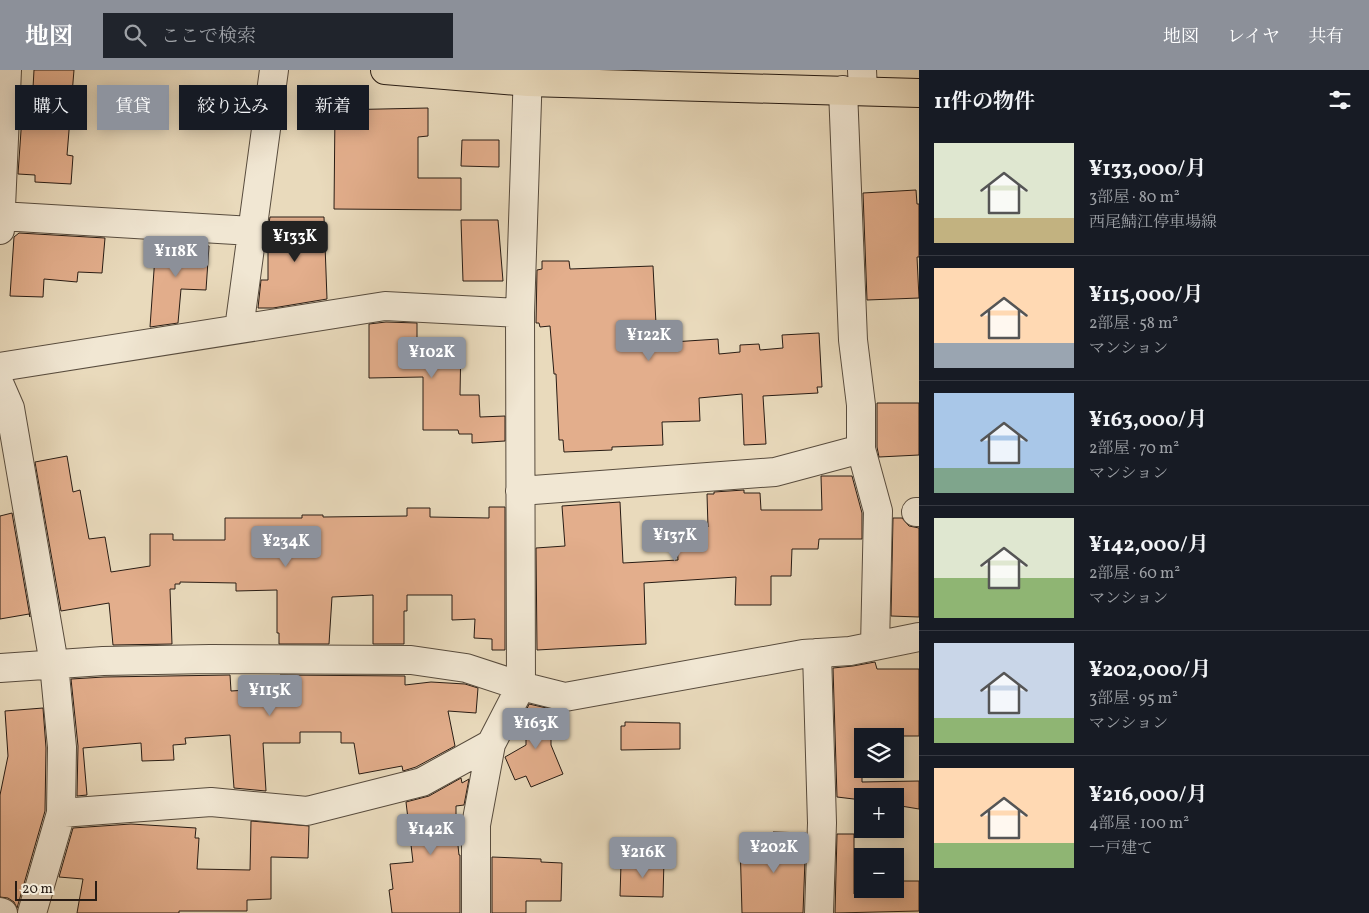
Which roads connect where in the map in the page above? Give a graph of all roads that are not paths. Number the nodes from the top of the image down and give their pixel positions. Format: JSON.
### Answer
{"nodes":[{"id":1,"x":7,"y":70,"type":"edge"},
{"id":2,"x":274,"y":70,"type":"edge"},
{"id":3,"x":385,"y":70,"type":"edge"},
{"id":4,"x":528,"y":76,"type":"edge"},
{"id":5,"x":856,"y":83,"type":"edge"},
{"id":6,"x":919,"y":93,"type":"edge"},
{"id":7,"x":0,"y":221,"type":"edge"},
{"id":8,"x":252,"y":231,"type":"junction"},
{"id":9,"x":520,"y":313,"type":"junction"},
{"id":10,"x":239,"y":330,"type":"junction"},
{"id":11,"x":0,"y":367,"type":"edge"},
{"id":12,"x":0,"y":386,"type":"edge"},
{"id":13,"x":861,"y":449,"type":"junction"},
{"id":14,"x":520,"y":491,"type":"junction"},
{"id":15,"x":919,"y":637,"type":"edge"},
{"id":16,"x":875,"y":646,"type":"junction"},
{"id":17,"x":817,"y":653,"type":"junction"},
{"id":18,"x":54,"y":664,"type":"junction"},
{"id":19,"x":0,"y":668,"type":"edge"},
{"id":20,"x":521,"y":686,"type":"junction"},
{"id":21,"x":491,"y":744,"type":"junction"},
{"id":22,"x":61,"y":813,"type":"junction"},
{"id":23,"x":0,"y":912,"type":"edge"},
{"id":24,"x":4,"y":913,"type":"edge"},
{"id":25,"x":32,"y":913,"type":"edge"},
{"id":26,"x":476,"y":913,"type":"edge"},
{"id":27,"x":819,"y":913,"type":"edge"}],
"edges":[{"from":1,"to":7,"type":"street"},
{"from":2,"to":8,"type":"street"},
{"from":3,"to":4,"type":"main road"},
{"from":4,"to":5,"type":"main road"},
{"from":4,"to":9,"type":"street"},
{"from":5,"to":6,"type":"main road"},
{"from":5,"to":13,"type":"street"},
{"from":7,"to":8,"type":"street"},
{"from":8,"to":10,"type":"street"},
{"from":9,"to":10,"type":"street"},
{"from":9,"to":14,"type":"street"},
{"from":10,"to":11,"type":"street"},
{"from":12,"to":18,"type":"street"},
{"from":13,"to":14,"type":"street"},
{"from":13,"to":16,"type":"street"},
{"from":14,"to":20,"type":"street"},
{"from":15,"to":16,"type":"street"},
{"from":16,"to":17,"type":"street"},
{"from":17,"to":20,"type":"street"},
{"from":17,"to":27,"type":"street"},
{"from":18,"to":19,"type":"street"},
{"from":18,"to":20,"type":"street"},
{"from":18,"to":22,"type":"street"},
{"from":20,"to":21,"type":"street"},
{"from":21,"to":22,"type":"street"},
{"from":21,"to":26,"type":"street"},
{"from":22,"to":25,"type":"street"},
{"from":23,"to":24,"type":"street"}]}
